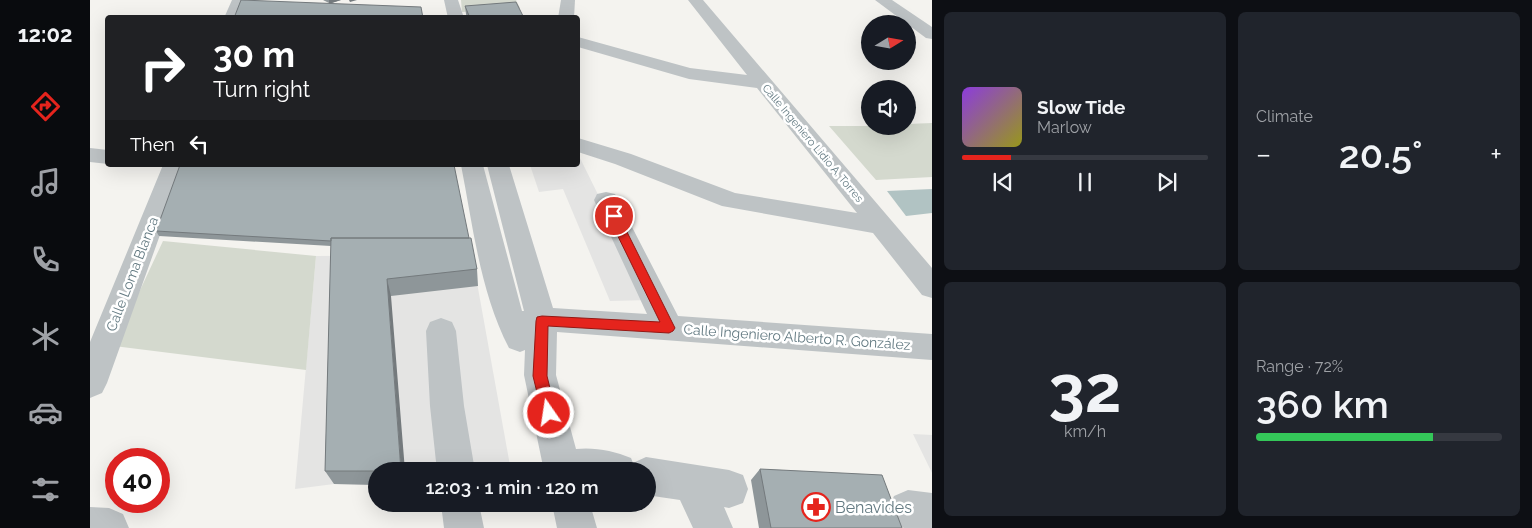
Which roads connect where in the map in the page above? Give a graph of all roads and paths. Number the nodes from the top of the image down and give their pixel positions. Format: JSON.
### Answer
{"nodes":[{"id":1,"x":239,"y":0,"type":"edge"},
{"id":2,"x":451,"y":0,"type":"edge"},
{"id":3,"x":568,"y":0,"type":"edge"},
{"id":4,"x":695,"y":0,"type":"edge"},
{"id":5,"x":882,"y":0,"type":"edge"},
{"id":6,"x":233,"y":15,"type":"edge"},
{"id":7,"x":455,"y":15,"type":"edge"},
{"id":8,"x":566,"y":15,"type":"edge"},
{"id":9,"x":932,"y":34,"type":"edge"},
{"id":10,"x":580,"y":42,"type":"edge"},
{"id":11,"x":763,"y":83,"type":"junction"},
{"id":12,"x":580,"y":146,"type":"edge"},
{"id":13,"x":90,"y":155,"type":"edge"},
{"id":14,"x":105,"y":157,"type":"edge"},
{"id":15,"x":173,"y":167,"type":"edge"},
{"id":16,"x":472,"y":167,"type":"edge"},
{"id":17,"x":499,"y":167,"type":"edge"},
{"id":18,"x":606,"y":200,"type":"dead end"},
{"id":19,"x":882,"y":226,"type":"junction"},
{"id":20,"x":932,"y":286,"type":"edge"},
{"id":21,"x":542,"y":321,"type":"junction"},
{"id":22,"x":512,"y":324,"type":"junction"},
{"id":23,"x":669,"y":328,"type":"junction"},
{"id":24,"x":441,"y":331,"type":"dead end"},
{"id":25,"x":932,"y":347,"type":"edge"},
{"id":26,"x":540,"y":376,"type":"junction"},
{"id":27,"x":90,"y":383,"type":"edge"},
{"id":28,"x":455,"y":462,"type":"edge"},
{"id":29,"x":560,"y":462,"type":"edge"},
{"id":30,"x":656,"y":478,"type":"edge"},
{"id":31,"x":692,"y":483,"type":"junction"},
{"id":32,"x":729,"y":488,"type":"dead end"},
{"id":33,"x":461,"y":512,"type":"edge"},
{"id":34,"x":572,"y":512,"type":"edge"},
{"id":35,"x":90,"y":527,"type":"edge"},
{"id":36,"x":109,"y":528,"type":"edge"},
{"id":37,"x":464,"y":528,"type":"edge"},
{"id":38,"x":576,"y":528,"type":"edge"},
{"id":39,"x":713,"y":528,"type":"edge"}],
"edges":[{"from":1,"to":6,"type":"street"},
{"from":2,"to":7,"type":"street"},
{"from":3,"to":8,"type":"street"},
{"from":4,"to":11,"type":"street","name":"Calle Ingeniero Lidio A. Torres"},
{"from":5,"to":9,"type":"street"},
{"from":10,"to":11,"type":"street"},
{"from":11,"to":19,"type":"street","name":"Calle Ingeniero Lidio A. Torres"},
{"from":12,"to":19,"type":"street"},
{"from":13,"to":14,"type":"street"},
{"from":15,"to":27,"type":"street","name":"Calle Loma Blanca"},
{"from":16,"to":22,"type":"street"},
{"from":17,"to":21,"type":"street"},
{"from":18,"to":23,"type":"street"},
{"from":19,"to":20,"type":"street","name":"Calle Ingeniero Lidio A. Torres"},
{"from":21,"to":22,"type":"street","name":"Calle Ingeniero Alberto R. González"},
{"from":21,"to":23,"type":"street","name":"Calle Ingeniero Alberto R. González"},
{"from":21,"to":26,"type":"street"},
{"from":22,"to":26,"type":"street"},
{"from":23,"to":25,"type":"street","name":"Calle Ingeniero Alberto R. González"},
{"from":24,"to":28,"type":"street"},
{"from":26,"to":29,"type":"street"},
{"from":30,"to":31,"type":"street"},
{"from":31,"to":32,"type":"street"},
{"from":31,"to":39,"type":"street"},
{"from":33,"to":37,"type":"street"},
{"from":34,"to":38,"type":"street"},
{"from":35,"to":36,"type":"street"}]}
